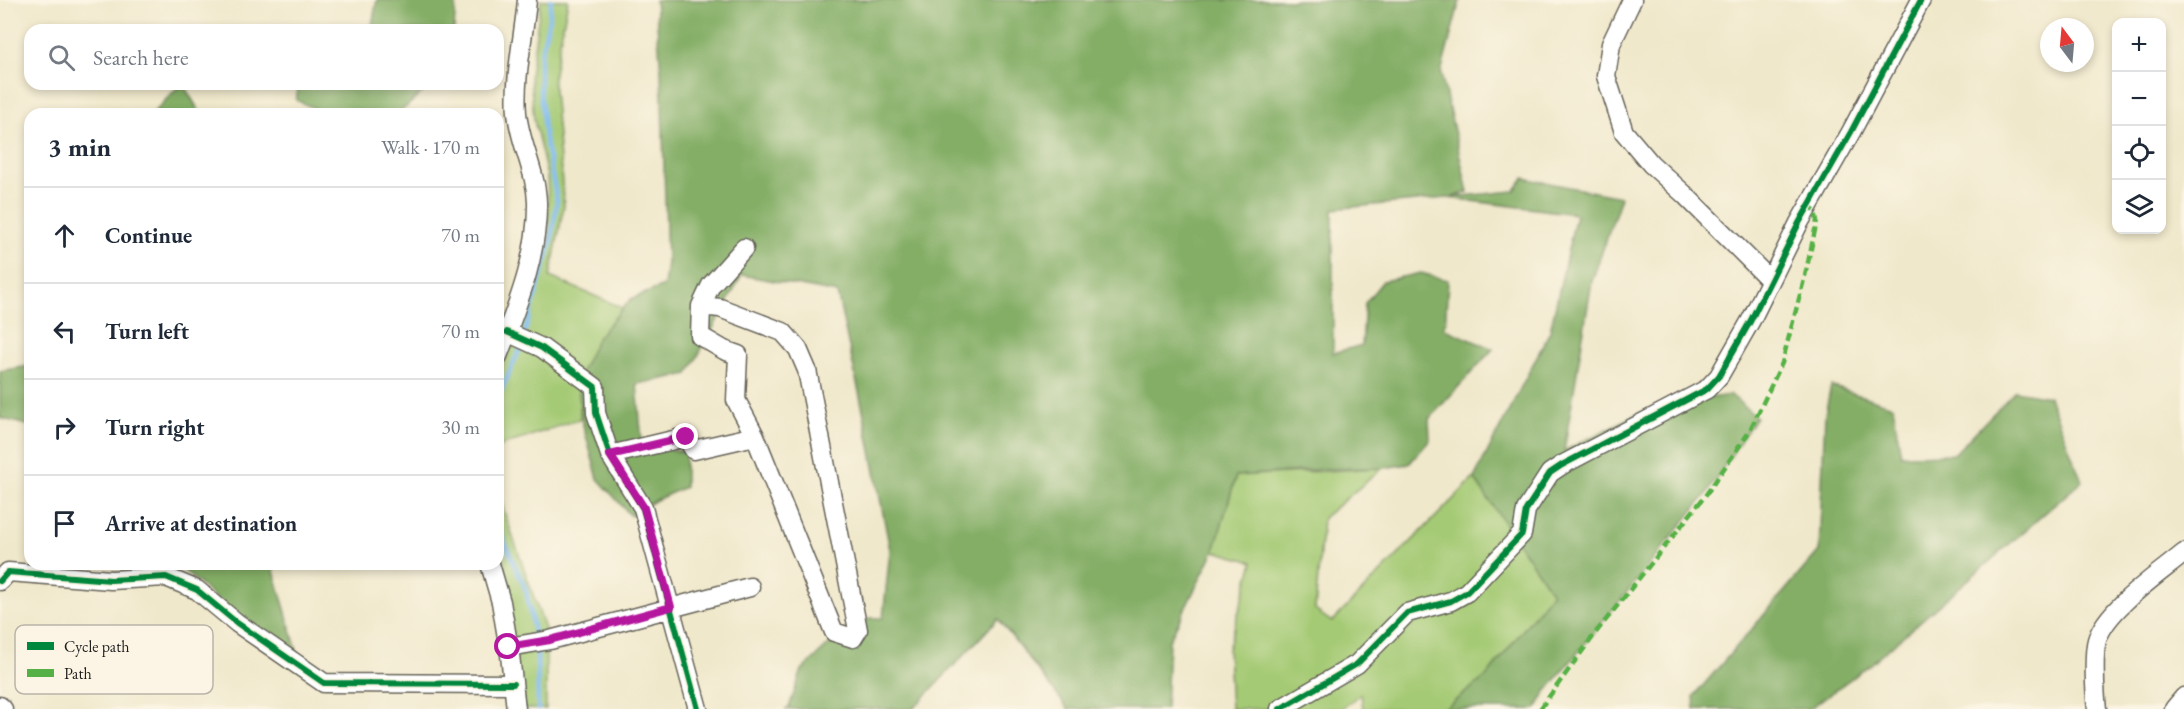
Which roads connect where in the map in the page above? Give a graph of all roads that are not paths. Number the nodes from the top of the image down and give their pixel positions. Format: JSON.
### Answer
{"nodes":[{"id":1,"x":527,"y":0,"type":"edge"},
{"id":2,"x":1632,"y":0,"type":"edge"},
{"id":3,"x":1921,"y":0,"type":"edge"},
{"id":4,"x":744,"y":248,"type":"dead end"},
{"id":5,"x":1770,"y":280,"type":"junction"},
{"id":6,"x":701,"y":306,"type":"junction"},
{"id":7,"x":507,"y":332,"type":"junction"},
{"id":8,"x":504,"y":340,"type":"edge"},
{"id":9,"x":755,"y":436,"type":"junction"},
{"id":10,"x":610,"y":455,"type":"junction"},
{"id":11,"x":2184,"y":553,"type":"edge"},
{"id":12,"x":492,"y":570,"type":"edge"},
{"id":13,"x":0,"y":581,"type":"edge"},
{"id":14,"x":750,"y":587,"type":"dead end"},
{"id":15,"x":671,"y":607,"type":"junction"},
{"id":16,"x":508,"y":647,"type":"junction"},
{"id":17,"x":513,"y":684,"type":"junction"},
{"id":18,"x":2184,"y":697,"type":"edge"},
{"id":19,"x":516,"y":709,"type":"edge"},
{"id":20,"x":698,"y":709,"type":"edge"},
{"id":21,"x":1280,"y":709,"type":"edge"},
{"id":22,"x":2097,"y":709,"type":"edge"},
{"id":23,"x":2174,"y":709,"type":"edge"}],
"edges":[{"from":1,"to":7,"type":"street"},
{"from":2,"to":5,"type":"street"},
{"from":3,"to":5,"type":"street"},
{"from":4,"to":6,"type":"street"},
{"from":5,"to":21,"type":"street"},
{"from":6,"to":9,"type":"street"},
{"from":6,"to":9,"type":"street"},
{"from":7,"to":8,"type":"street"},
{"from":7,"to":10,"type":"street"},
{"from":9,"to":10,"type":"street"},
{"from":10,"to":15,"type":"street"},
{"from":11,"to":22,"type":"street"},
{"from":12,"to":16,"type":"street"},
{"from":13,"to":17,"type":"street"},
{"from":14,"to":15,"type":"street"},
{"from":15,"to":16,"type":"street"},
{"from":15,"to":20,"type":"street"},
{"from":16,"to":17,"type":"street"},
{"from":17,"to":19,"type":"street"},
{"from":18,"to":23,"type":"street"}]}
